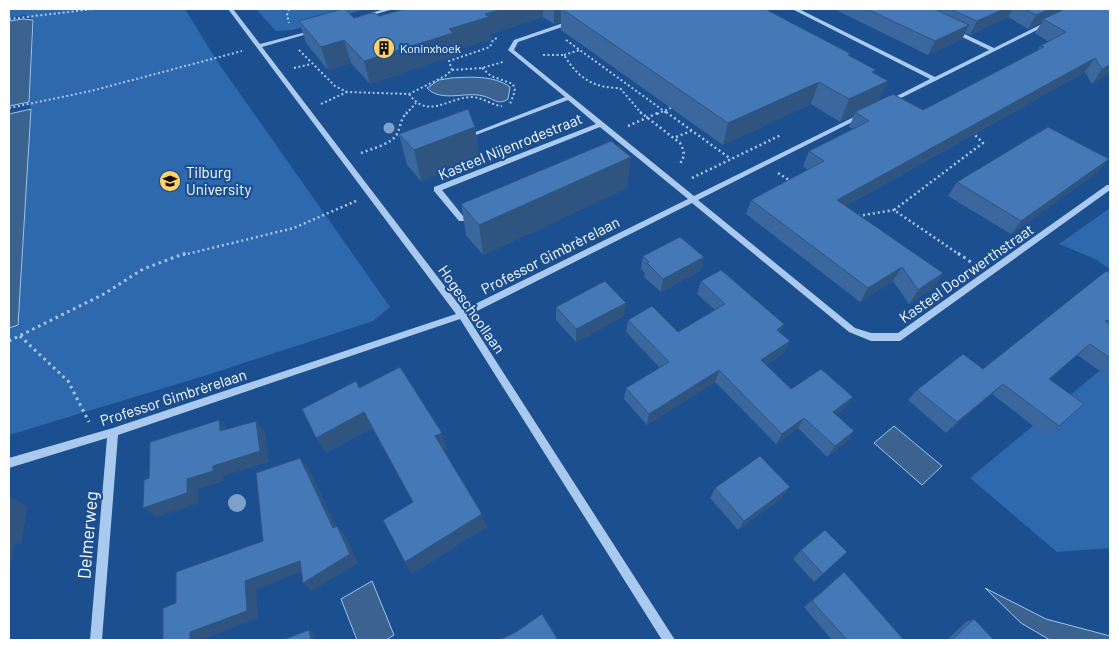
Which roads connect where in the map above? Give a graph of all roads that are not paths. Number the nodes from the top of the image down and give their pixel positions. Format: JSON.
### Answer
{"nodes":[{"id":1,"x":231,"y":9,"type":"edge"},
{"id":2,"x":390,"y":9,"type":"edge"},
{"id":3,"x":795,"y":9,"type":"edge"},
{"id":4,"x":356,"y":18,"type":"edge"},
{"id":5,"x":581,"y":19,"type":"edge"},
{"id":6,"x":1053,"y":21,"type":"edge"},
{"id":7,"x":323,"y":28,"type":"edge"},
{"id":8,"x":951,"y":30,"type":"edge"},
{"id":9,"x":297,"y":35,"type":"joint"},
{"id":10,"x":259,"y":46,"type":"junction"},
{"id":11,"x":994,"y":50,"type":"junction"},
{"id":12,"x":935,"y":79,"type":"junction"},
{"id":13,"x":569,"y":98,"type":"junction"},
{"id":14,"x":882,"y":105,"type":"edge"},
{"id":15,"x":874,"y":109,"type":"edge"},
{"id":16,"x":601,"y":124,"type":"junction"},
{"id":17,"x":462,"y":139,"type":"edge"},
{"id":18,"x":632,"y":150,"type":"junction"},
{"id":19,"x":623,"y":154,"type":"edge"},
{"id":20,"x":1110,"y":187,"type":"edge"},
{"id":21,"x":692,"y":199,"type":"junction"},
{"id":22,"x":480,"y":212,"type":"edge"},
{"id":23,"x":462,"y":315,"type":"junction"},
{"id":24,"x":112,"y":432,"type":"junction"},
{"id":25,"x":9,"y":463,"type":"edge"},
{"id":26,"x":96,"y":640,"type":"edge"},
{"id":27,"x":669,"y":640,"type":"edge"}],
"edges":[{"from":1,"to":10,"type":"street","name":"Hogeschoollaan"},
{"from":2,"to":4,"type":"street"},
{"from":3,"to":12,"type":"street"},
{"from":5,"to":13,"type":"street","name":"Kasteel Nijenrodestraat"},
{"from":6,"to":11,"type":"street"},
{"from":7,"to":9,"type":"street"},
{"from":8,"to":11,"type":"street"},
{"from":9,"to":10,"type":"street"},
{"from":10,"to":23,"type":"street","name":"Hogeschoollaan"},
{"from":11,"to":12,"type":"street"},
{"from":12,"to":14,"type":"street"},
{"from":13,"to":16,"type":"street","name":"Kasteel Nijenrodestraat"},
{"from":13,"to":17,"type":"street","name":"Kasteel Nijenrodestraat"},
{"from":15,"to":21,"type":"street","name":"Professor Gimbrèrelaan"},
{"from":16,"to":18,"type":"street","name":"Kasteel Nijenrodestraat"},
{"from":16,"to":22,"type":"street","name":"Kasteel Nijenrodestraat"},
{"from":18,"to":19,"type":"street"},
{"from":18,"to":21,"type":"street","name":"Kasteel Nijenrodestraat"},
{"from":20,"to":21,"type":"street","name":"Kasteel Doorwerthstraat"},
{"from":21,"to":23,"type":"street","name":"Professor Gimbrèrelaan"},
{"from":23,"to":24,"type":"street","name":"Professor Gimbrèrelaan"},
{"from":23,"to":27,"type":"street","name":"Hogeschoollaan"},
{"from":24,"to":25,"type":"street","name":"Professor Gimbrèrelaan"},
{"from":24,"to":26,"type":"street","name":"Delmerweg"}]}
